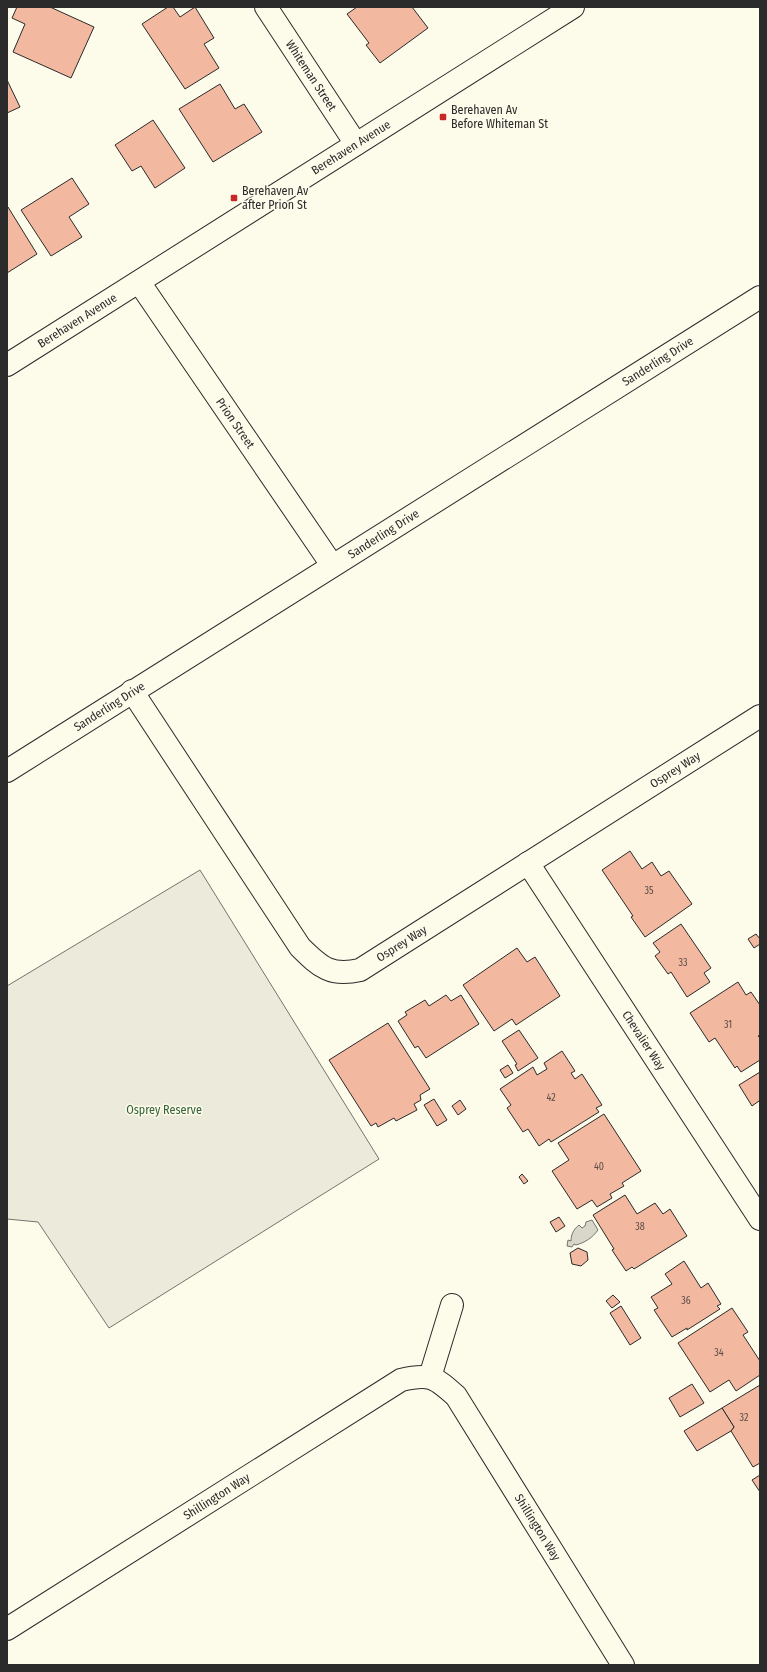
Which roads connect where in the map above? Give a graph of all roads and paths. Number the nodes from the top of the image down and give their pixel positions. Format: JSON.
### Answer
{"nodes":[{"id":1,"x":266,"y":7,"type":"edge"},
{"id":2,"x":573,"y":7,"type":"edge"},
{"id":3,"x":356,"y":144,"type":"junction"},
{"id":4,"x":139,"y":282,"type":"junction"},
{"id":5,"x":760,"y":297,"type":"edge"},
{"id":6,"x":7,"y":365,"type":"edge"},
{"id":7,"x":332,"y":565,"type":"junction"},
{"id":8,"x":132,"y":691,"type":"junction"},
{"id":9,"x":760,"y":716,"type":"edge"},
{"id":10,"x":7,"y":771,"type":"edge"},
{"id":11,"x":528,"y":863,"type":"junction"},
{"id":12,"x":760,"y":1219,"type":"edge"},
{"id":13,"x":452,"y":1305,"type":"dead end"},
{"id":14,"x":430,"y":1377,"type":"junction"},
{"id":15,"x":7,"y":1629,"type":"edge"},
{"id":16,"x":624,"y":1665,"type":"edge"}],
"edges":[{"from":1,"to":3,"type":"street","name":"Whiteman Street"},
{"from":2,"to":3,"type":"street","name":"Berehaven Avenue"},
{"from":3,"to":4,"type":"street","name":"Berehaven Avenue"},
{"from":4,"to":6,"type":"street","name":"Berehaven Avenue"},
{"from":4,"to":7,"type":"street","name":"Prion Street"},
{"from":5,"to":7,"type":"street","name":"Sanderling Drive"},
{"from":7,"to":8,"type":"street","name":"Sanderling Drive"},
{"from":8,"to":10,"type":"street","name":"Sanderling Drive"},
{"from":8,"to":11,"type":"street","name":"Osprey Way"},
{"from":9,"to":11,"type":"street","name":"Osprey Way"},
{"from":11,"to":12,"type":"street","name":"Chevalier Way"},
{"from":13,"to":14,"type":"street"},
{"from":14,"to":15,"type":"street","name":"Shillington Way"},
{"from":14,"to":16,"type":"street","name":"Shillington Way"}]}
